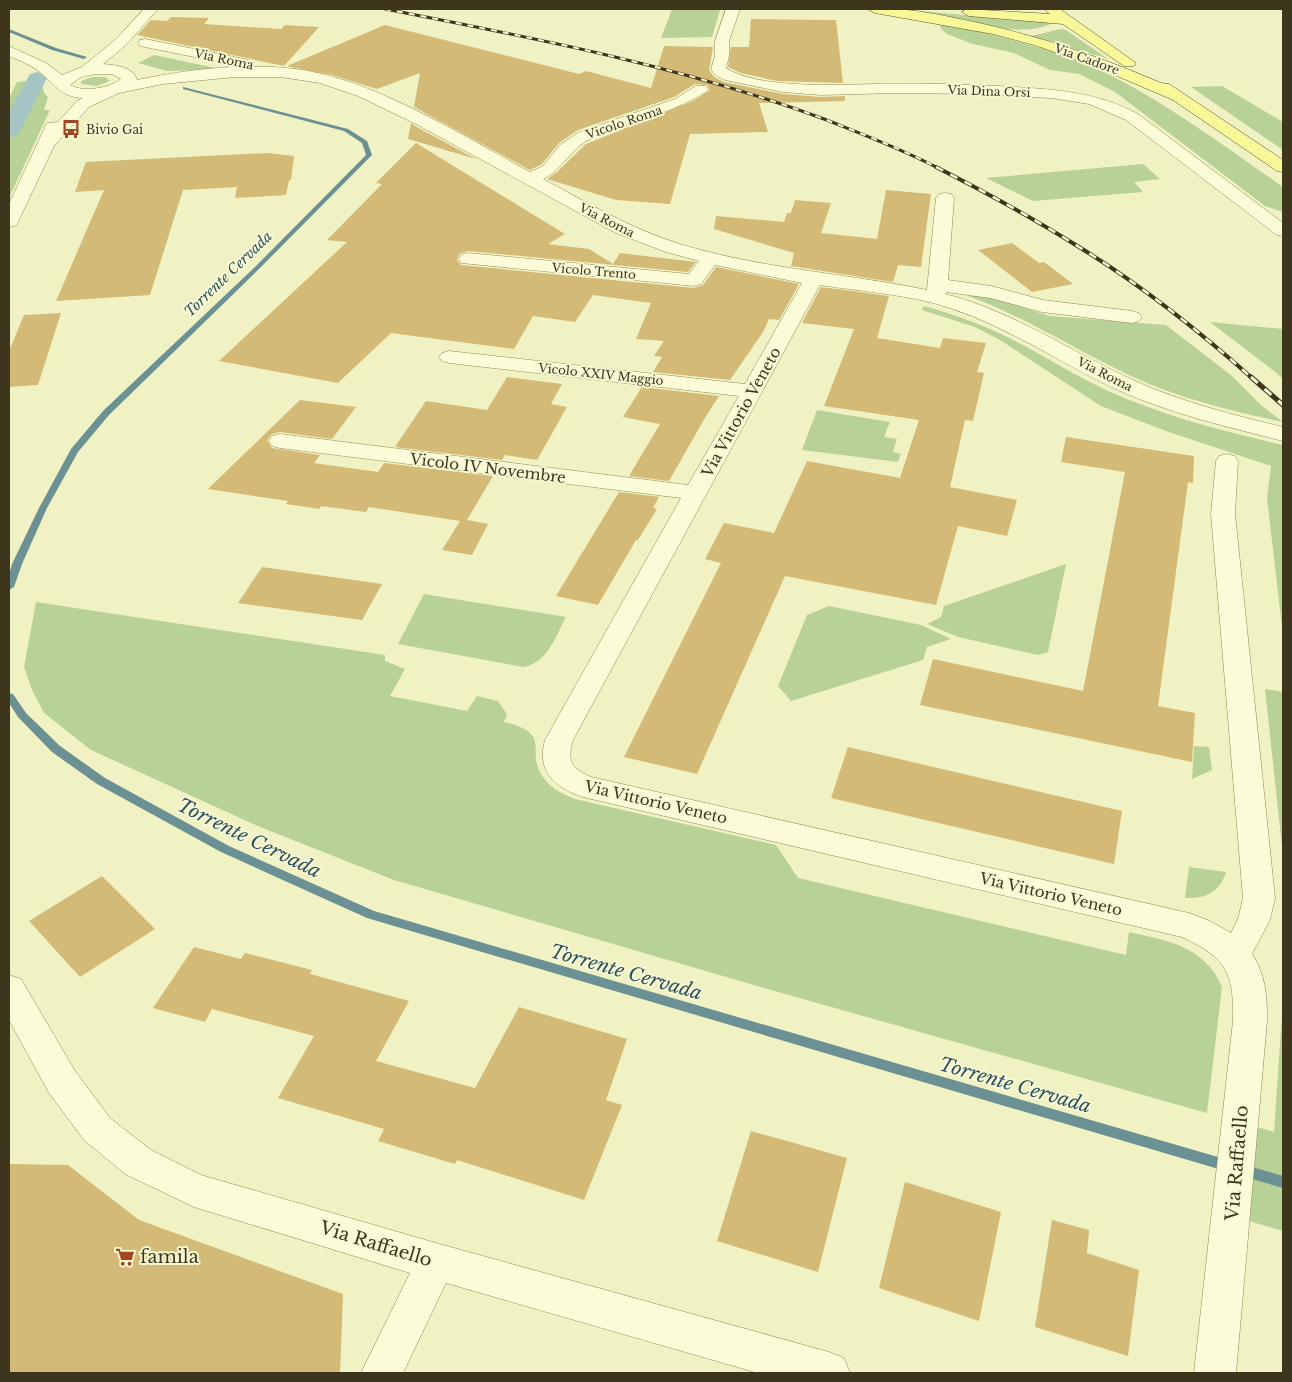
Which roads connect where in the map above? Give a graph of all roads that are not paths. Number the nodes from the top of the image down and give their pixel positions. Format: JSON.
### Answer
{"nodes":[{"id":1,"x":151,"y":9,"type":"edge"},
{"id":2,"x":733,"y":9,"type":"edge"},
{"id":3,"x":875,"y":9,"type":"edge"},
{"id":4,"x":911,"y":9,"type":"edge"},
{"id":5,"x":1010,"y":9,"type":"edge"},
{"id":6,"x":1051,"y":9,"type":"edge"},
{"id":7,"x":988,"y":13,"type":"junction"},
{"id":8,"x":1067,"y":20,"type":"junction"},
{"id":9,"x":992,"y":30,"type":"junction"},
{"id":10,"x":120,"y":43,"type":"junction"},
{"id":11,"x":145,"y":43,"type":"dead end"},
{"id":12,"x":9,"y":50,"type":"edge"},
{"id":13,"x":41,"y":66,"type":"junction"},
{"id":14,"x":122,"y":72,"type":"junction"},
{"id":15,"x":81,"y":73,"type":"junction"},
{"id":16,"x":191,"y":76,"type":"junction"},
{"id":17,"x":304,"y":76,"type":"junction"},
{"id":18,"x":64,"y":86,"type":"junction"},
{"id":19,"x":114,"y":89,"type":"junction"},
{"id":20,"x":701,"y":89,"type":"dead end"},
{"id":21,"x":1179,"y":97,"type":"junction"},
{"id":22,"x":47,"y":144,"type":"junction"},
{"id":23,"x":1283,"y":167,"type":"edge"},
{"id":24,"x":530,"y":179,"type":"junction"},
{"id":25,"x":945,"y":198,"type":"dead end"},
{"id":26,"x":9,"y":222,"type":"edge"},
{"id":27,"x":1283,"y":231,"type":"edge"},
{"id":28,"x":468,"y":260,"type":"dead end"},
{"id":29,"x":710,"y":260,"type":"junction"},
{"id":30,"x":814,"y":279,"type":"junction"},
{"id":31,"x":936,"y":291,"type":"junction"},
{"id":32,"x":1132,"y":317,"type":"dead end"},
{"id":33,"x":449,"y":357,"type":"dead end"},
{"id":34,"x":753,"y":391,"type":"junction"},
{"id":35,"x":1283,"y":434,"type":"edge"},
{"id":36,"x":280,"y":441,"type":"dead end"},
{"id":37,"x":1227,"y":461,"type":"dead end"},
{"id":38,"x":697,"y":493,"type":"junction"},
{"id":39,"x":1234,"y":955,"type":"junction"},
{"id":40,"x":9,"y":990,"type":"edge"},
{"id":41,"x":436,"y":1262,"type":"junction"},
{"id":42,"x":804,"y":1370,"type":"edge"},
{"id":43,"x":382,"y":1373,"type":"edge"},
{"id":44,"x":1215,"y":1373,"type":"edge"}],
"edges":[{"from":1,"to":10,"type":"street"},
{"from":2,"to":27,"type":"street","name":"Via Dina Orsi"},
{"from":3,"to":9,"type":"main road","name":"Via Cadore"},
{"from":4,"to":7,"type":"main road","name":"Via Cadore"},
{"from":5,"to":7,"type":"main road","name":"Via Cadore"},
{"from":6,"to":8,"type":"main road"},
{"from":7,"to":8,"type":"main road","name":"Via Cadore"},
{"from":8,"to":9,"type":"main road","name":"Via Cadore"},
{"from":8,"to":21,"type":"main road","name":"Via Cadore"},
{"from":9,"to":21,"type":"main road","name":"Via Cadore"},
{"from":10,"to":14,"type":"street"},
{"from":10,"to":15,"type":"street"},
{"from":11,"to":17,"type":"street","name":"Via Roma"},
{"from":12,"to":13,"type":"street"},
{"from":13,"to":15,"type":"street"},
{"from":13,"to":18,"type":"street"},
{"from":14,"to":15,"type":"street","name":"Via Roma"},
{"from":14,"to":16,"type":"street","name":"Via Roma"},
{"from":14,"to":19,"type":"street"},
{"from":15,"to":18,"type":"street"},
{"from":16,"to":17,"type":"street","name":"Via Roma"},
{"from":16,"to":19,"type":"street","name":"Via Roma"},
{"from":17,"to":24,"type":"street","name":"Via Roma"},
{"from":18,"to":19,"type":"street","name":"Via Roma"},
{"from":18,"to":22,"type":"street"},
{"from":19,"to":22,"type":"street"},
{"from":20,"to":24,"type":"street","name":"Vicolo Roma"},
{"from":21,"to":23,"type":"main road","name":"Via Cadore"},
{"from":22,"to":26,"type":"street"},
{"from":24,"to":29,"type":"street","name":"Via Roma"},
{"from":25,"to":31,"type":"street"},
{"from":28,"to":29,"type":"street","name":"Vicolo Trento"},
{"from":29,"to":30,"type":"street","name":"Via Roma"},
{"from":30,"to":31,"type":"street","name":"Via Roma"},
{"from":30,"to":34,"type":"street","name":"Via Vittorio Veneto"},
{"from":31,"to":32,"type":"street","name":"Via Roma"},
{"from":31,"to":35,"type":"street","name":"Via Roma"},
{"from":33,"to":34,"type":"street","name":"Vicolo XXIV Maggio"},
{"from":34,"to":38,"type":"street","name":"Via Vittorio Veneto"},
{"from":36,"to":38,"type":"street","name":"Vicolo IV Novembre"},
{"from":37,"to":39,"type":"street"},
{"from":38,"to":39,"type":"street","name":"Via Vittorio Veneto"},
{"from":39,"to":44,"type":"street","name":"Via Raffaello"},
{"from":40,"to":41,"type":"street","name":"Via Raffaello"},
{"from":41,"to":42,"type":"street","name":"Via Raffaello"},
{"from":41,"to":43,"type":"street"}]}
